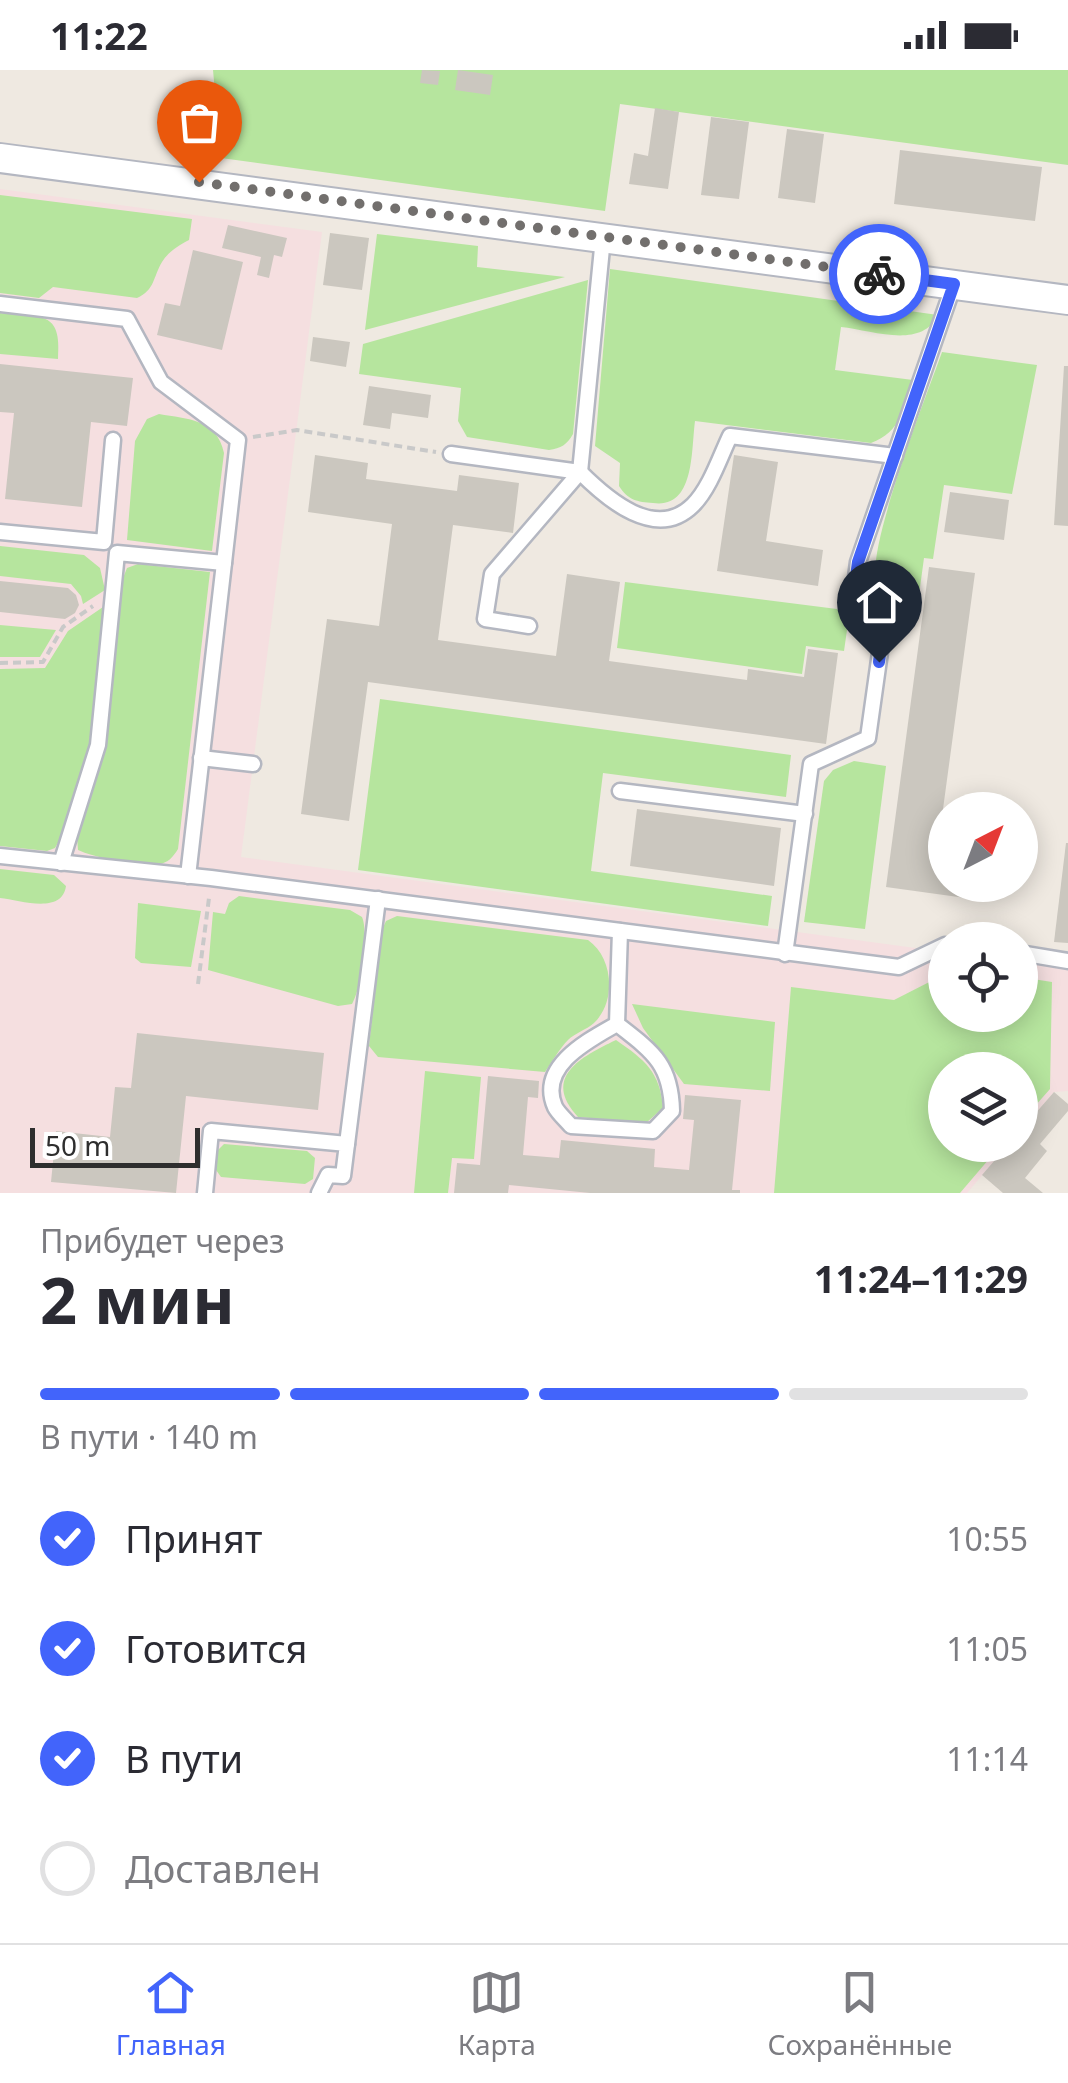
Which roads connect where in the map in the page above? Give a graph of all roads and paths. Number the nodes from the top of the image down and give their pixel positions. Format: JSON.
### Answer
{"nodes":[{"id":1,"x":0,"y":158,"type":"edge"},
{"id":2,"x":603,"y":237,"type":"junction"},
{"id":3,"x":954,"y":284,"type":"junction"},
{"id":4,"x":1068,"y":300,"type":"edge"},
{"id":5,"x":0,"y":304,"type":"edge"},
{"id":6,"x":114,"y":440,"type":"dead end"},
{"id":7,"x":238,"y":440,"type":"junction"},
{"id":8,"x":452,"y":454,"type":"joint"},
{"id":9,"x":895,"y":456,"type":"junction"},
{"id":10,"x":580,"y":472,"type":"junction"},
{"id":11,"x":0,"y":532,"type":"edge"},
{"id":12,"x":104,"y":542,"type":"junction"},
{"id":13,"x":117,"y":553,"type":"junction"},
{"id":14,"x":224,"y":564,"type":"junction"},
{"id":15,"x":114,"y":592,"type":"junction"},
{"id":16,"x":528,"y":626,"type":"dead end"},
{"id":17,"x":0,"y":663,"type":"edge"},
{"id":18,"x":202,"y":758,"type":"junction"},
{"id":19,"x":253,"y":764,"type":"dead end"},
{"id":20,"x":620,"y":791,"type":"dead end"},
{"id":21,"x":804,"y":814,"type":"junction"},
{"id":22,"x":0,"y":856,"type":"edge"},
{"id":23,"x":61,"y":862,"type":"junction"},
{"id":24,"x":188,"y":876,"type":"junction"},
{"id":25,"x":211,"y":878,"type":"junction"},
{"id":26,"x":378,"y":899,"type":"junction"},
{"id":27,"x":620,"y":931,"type":"junction"},
{"id":28,"x":928,"y":953,"type":"edge"},
{"id":29,"x":785,"y":954,"type":"junction"},
{"id":30,"x":1038,"y":956,"type":"edge"},
{"id":31,"x":1068,"y":961,"type":"edge"},
{"id":32,"x":198,"y":984,"type":"dead end"},
{"id":33,"x":618,"y":1024,"type":"junction"},
{"id":34,"x":347,"y":1144,"type":"junction"},
{"id":35,"x":205,"y":1193,"type":"edge"},
{"id":36,"x":319,"y":1193,"type":"edge"}],
"edges":[{"from":1,"to":2,"type":"street"},
{"from":2,"to":3,"type":"street"},
{"from":2,"to":10,"type":"lane"},
{"from":3,"to":4,"type":"street"},
{"from":3,"to":9,"type":"lane"},
{"from":5,"to":7,"type":"lane"},
{"from":6,"to":12,"type":"lane"},
{"from":7,"to":8,"type":"path"},
{"from":7,"to":14,"type":"lane"},
{"from":8,"to":10,"type":"lane"},
{"from":9,"to":10,"type":"lane"},
{"from":9,"to":21,"type":"lane"},
{"from":10,"to":16,"type":"lane"},
{"from":11,"to":12,"type":"lane"},
{"from":12,"to":13,"type":"lane"},
{"from":13,"to":14,"type":"lane"},
{"from":13,"to":15,"type":"lane"},
{"from":14,"to":18,"type":"lane"},
{"from":15,"to":17,"type":"path"},
{"from":15,"to":23,"type":"lane"},
{"from":18,"to":19,"type":"lane"},
{"from":18,"to":24,"type":"lane"},
{"from":20,"to":21,"type":"lane"},
{"from":21,"to":29,"type":"lane"},
{"from":22,"to":23,"type":"lane"},
{"from":23,"to":24,"type":"lane"},
{"from":24,"to":25,"type":"lane"},
{"from":25,"to":26,"type":"lane"},
{"from":25,"to":32,"type":"path"},
{"from":26,"to":27,"type":"lane"},
{"from":26,"to":34,"type":"lane"},
{"from":27,"to":29,"type":"lane"},
{"from":27,"to":33,"type":"lane"},
{"from":28,"to":29,"type":"lane"},
{"from":30,"to":31,"type":"lane"},
{"from":33,"to":33,"type":"lane"},
{"from":34,"to":35,"type":"lane"},
{"from":34,"to":36,"type":"lane"}]}
